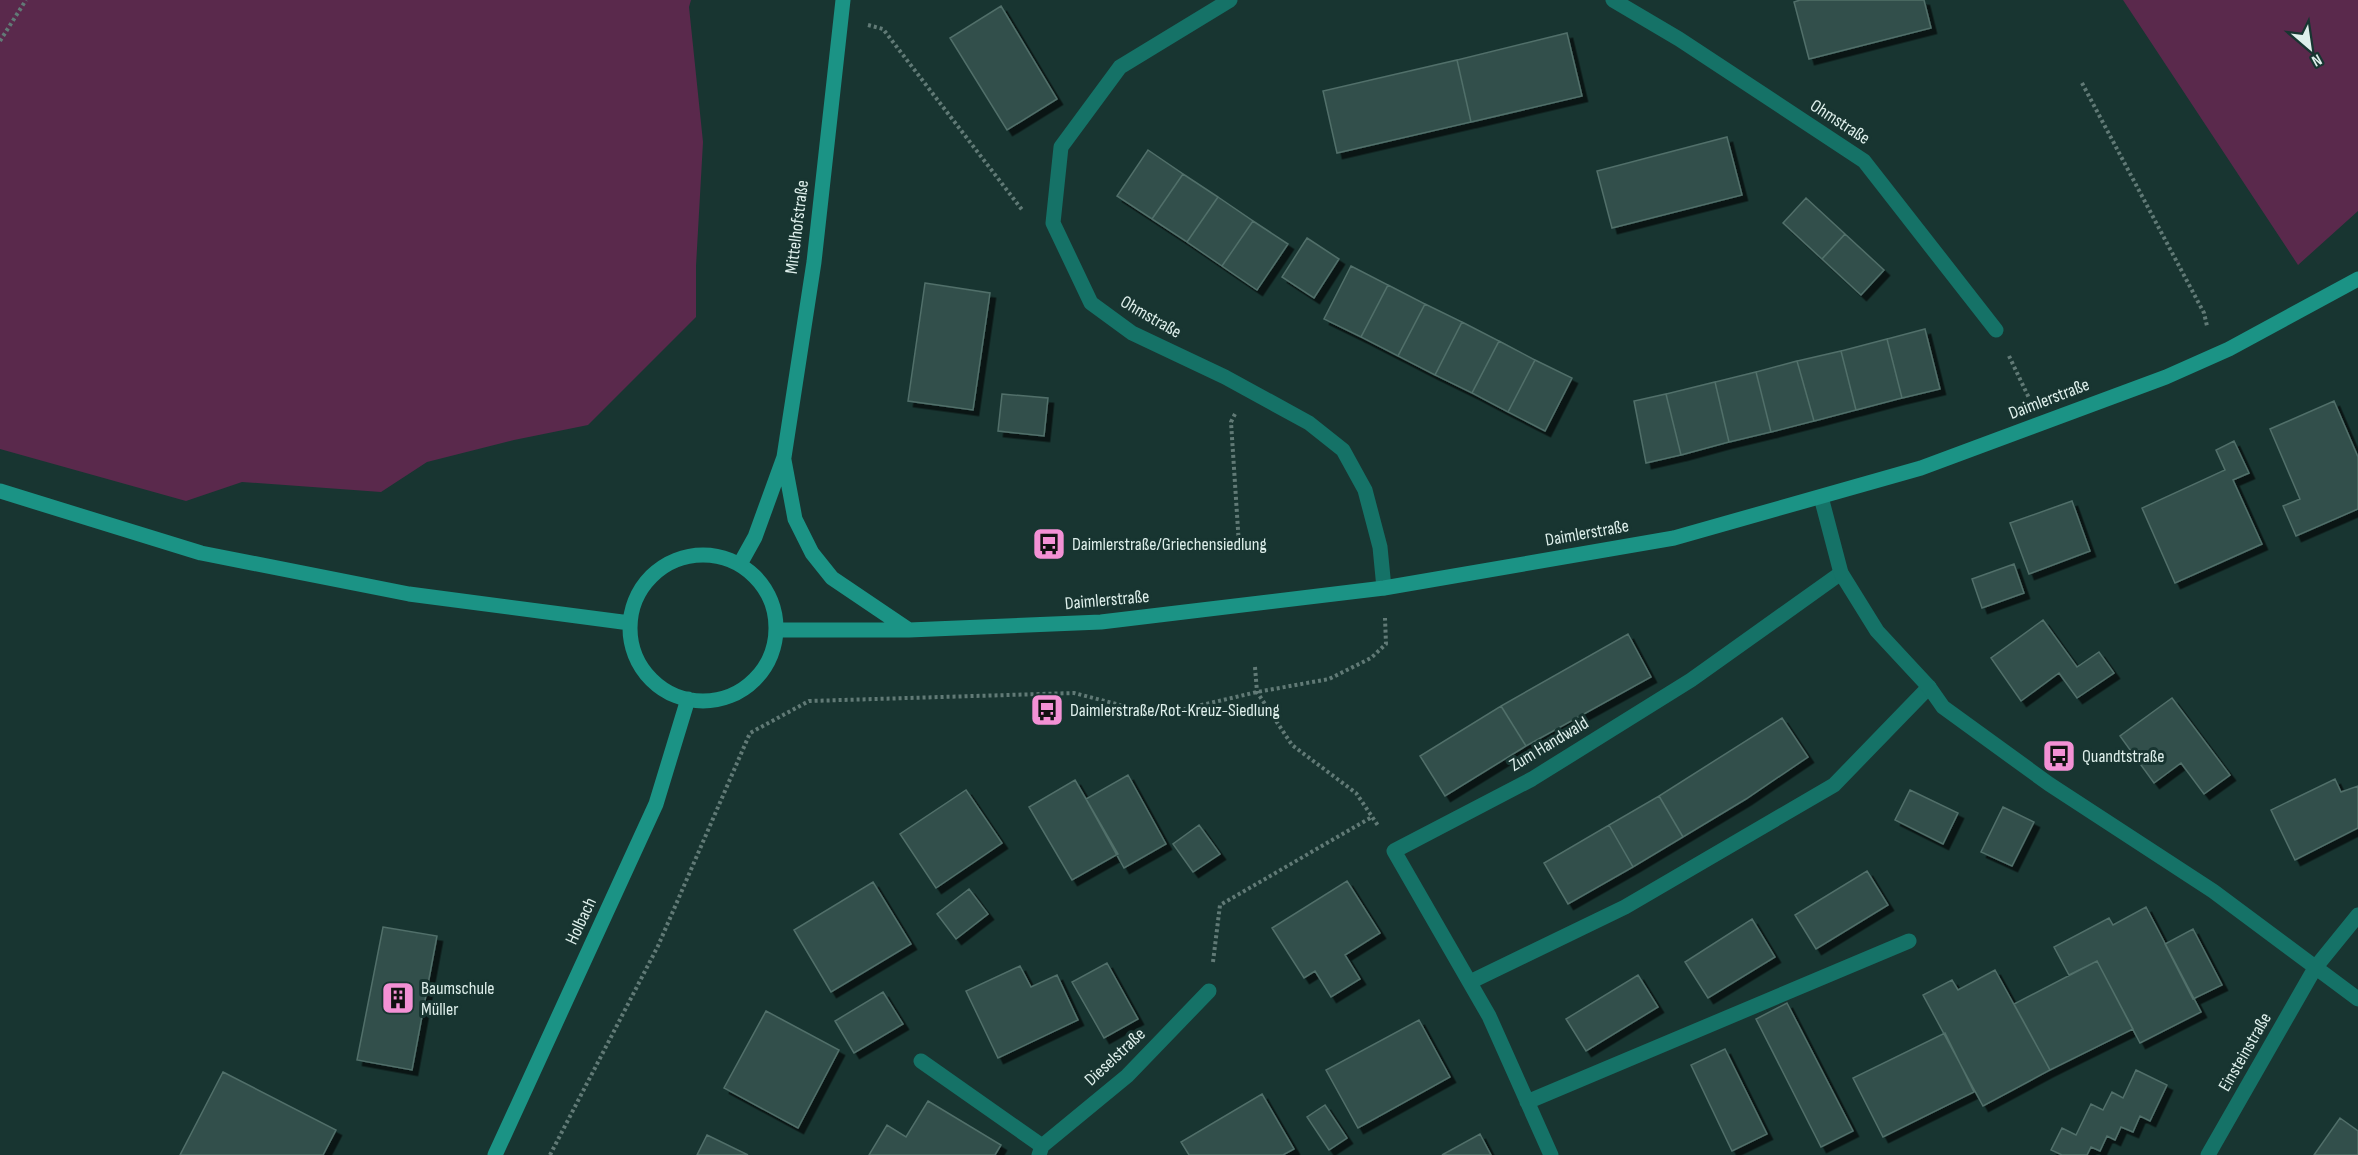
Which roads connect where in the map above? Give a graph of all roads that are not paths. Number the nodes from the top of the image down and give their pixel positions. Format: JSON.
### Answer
{"nodes":[{"id":1,"x":843,"y":0,"type":"edge"},
{"id":2,"x":1230,"y":0,"type":"edge"},
{"id":3,"x":1613,"y":0,"type":"edge"},
{"id":4,"x":2358,"y":279,"type":"edge"},
{"id":5,"x":1996,"y":330,"type":"road end"},
{"id":6,"x":784,"y":457,"type":"junction"},
{"id":7,"x":0,"y":491,"type":"edge"},
{"id":8,"x":1821,"y":497,"type":"junction"},
{"id":9,"x":741,"y":564,"type":"junction"},
{"id":10,"x":1841,"y":573,"type":"junction"},
{"id":11,"x":1384,"y":588,"type":"junction"},
{"id":12,"x":630,"y":623,"type":"junction"},
{"id":13,"x":776,"y":630,"type":"junction"},
{"id":14,"x":909,"y":630,"type":"junction"},
{"id":15,"x":1929,"y":687,"type":"junction"},
{"id":16,"x":687,"y":699,"type":"junction"},
{"id":17,"x":2358,"y":915,"type":"edge"},
{"id":18,"x":1909,"y":941,"type":"dead end"},
{"id":19,"x":2316,"y":968,"type":"junction"},
{"id":20,"x":1470,"y":982,"type":"junction"},
{"id":21,"x":1209,"y":991,"type":"road end"},
{"id":22,"x":2358,"y":999,"type":"edge"},
{"id":23,"x":921,"y":1061,"type":"dead end"},
{"id":24,"x":1527,"y":1102,"type":"junction"},
{"id":25,"x":1041,"y":1151,"type":"edge"},
{"id":26,"x":495,"y":1155,"type":"edge"},
{"id":27,"x":1551,"y":1155,"type":"edge"},
{"id":28,"x":2208,"y":1155,"type":"edge"}],
"edges":[{"from":1,"to":6,"type":"main road","name":"Mittelhofstraße"},
{"from":2,"to":11,"type":"street","name":"Ohmstraße"},
{"from":3,"to":5,"type":"street","name":"Ohmstraße"},
{"from":4,"to":8,"type":"main road","name":"Daimlerstraße"},
{"from":6,"to":9,"type":"main road","name":"Mittelhofstraße"},
{"from":6,"to":14,"type":"main road","name":"Mittelhofstraße"},
{"from":7,"to":12,"type":"main road"},
{"from":8,"to":10,"type":"street"},
{"from":8,"to":11,"type":"main road","name":"Daimlerstraße"},
{"from":9,"to":12,"type":"main road"},
{"from":9,"to":13,"type":"main road"},
{"from":10,"to":15,"type":"street"},
{"from":10,"to":20,"type":"street","name":"Zum Handwald"},
{"from":11,"to":14,"type":"main road","name":"Daimlerstraße"},
{"from":12,"to":16,"type":"main road"},
{"from":13,"to":14,"type":"main road","name":"Daimlerstraße"},
{"from":13,"to":16,"type":"main road"},
{"from":15,"to":19,"type":"street"},
{"from":15,"to":20,"type":"street"},
{"from":16,"to":26,"type":"main road","name":"Holbach"},
{"from":17,"to":19,"type":"street","name":"Einsteinstraße"},
{"from":18,"to":24,"type":"street"},
{"from":19,"to":22,"type":"street"},
{"from":19,"to":28,"type":"street","name":"Einsteinstraße"},
{"from":20,"to":24,"type":"street"},
{"from":21,"to":25,"type":"street","name":"Dieselstraße"},
{"from":23,"to":25,"type":"street","name":"Dieselstraße"},
{"from":24,"to":27,"type":"street"}]}
